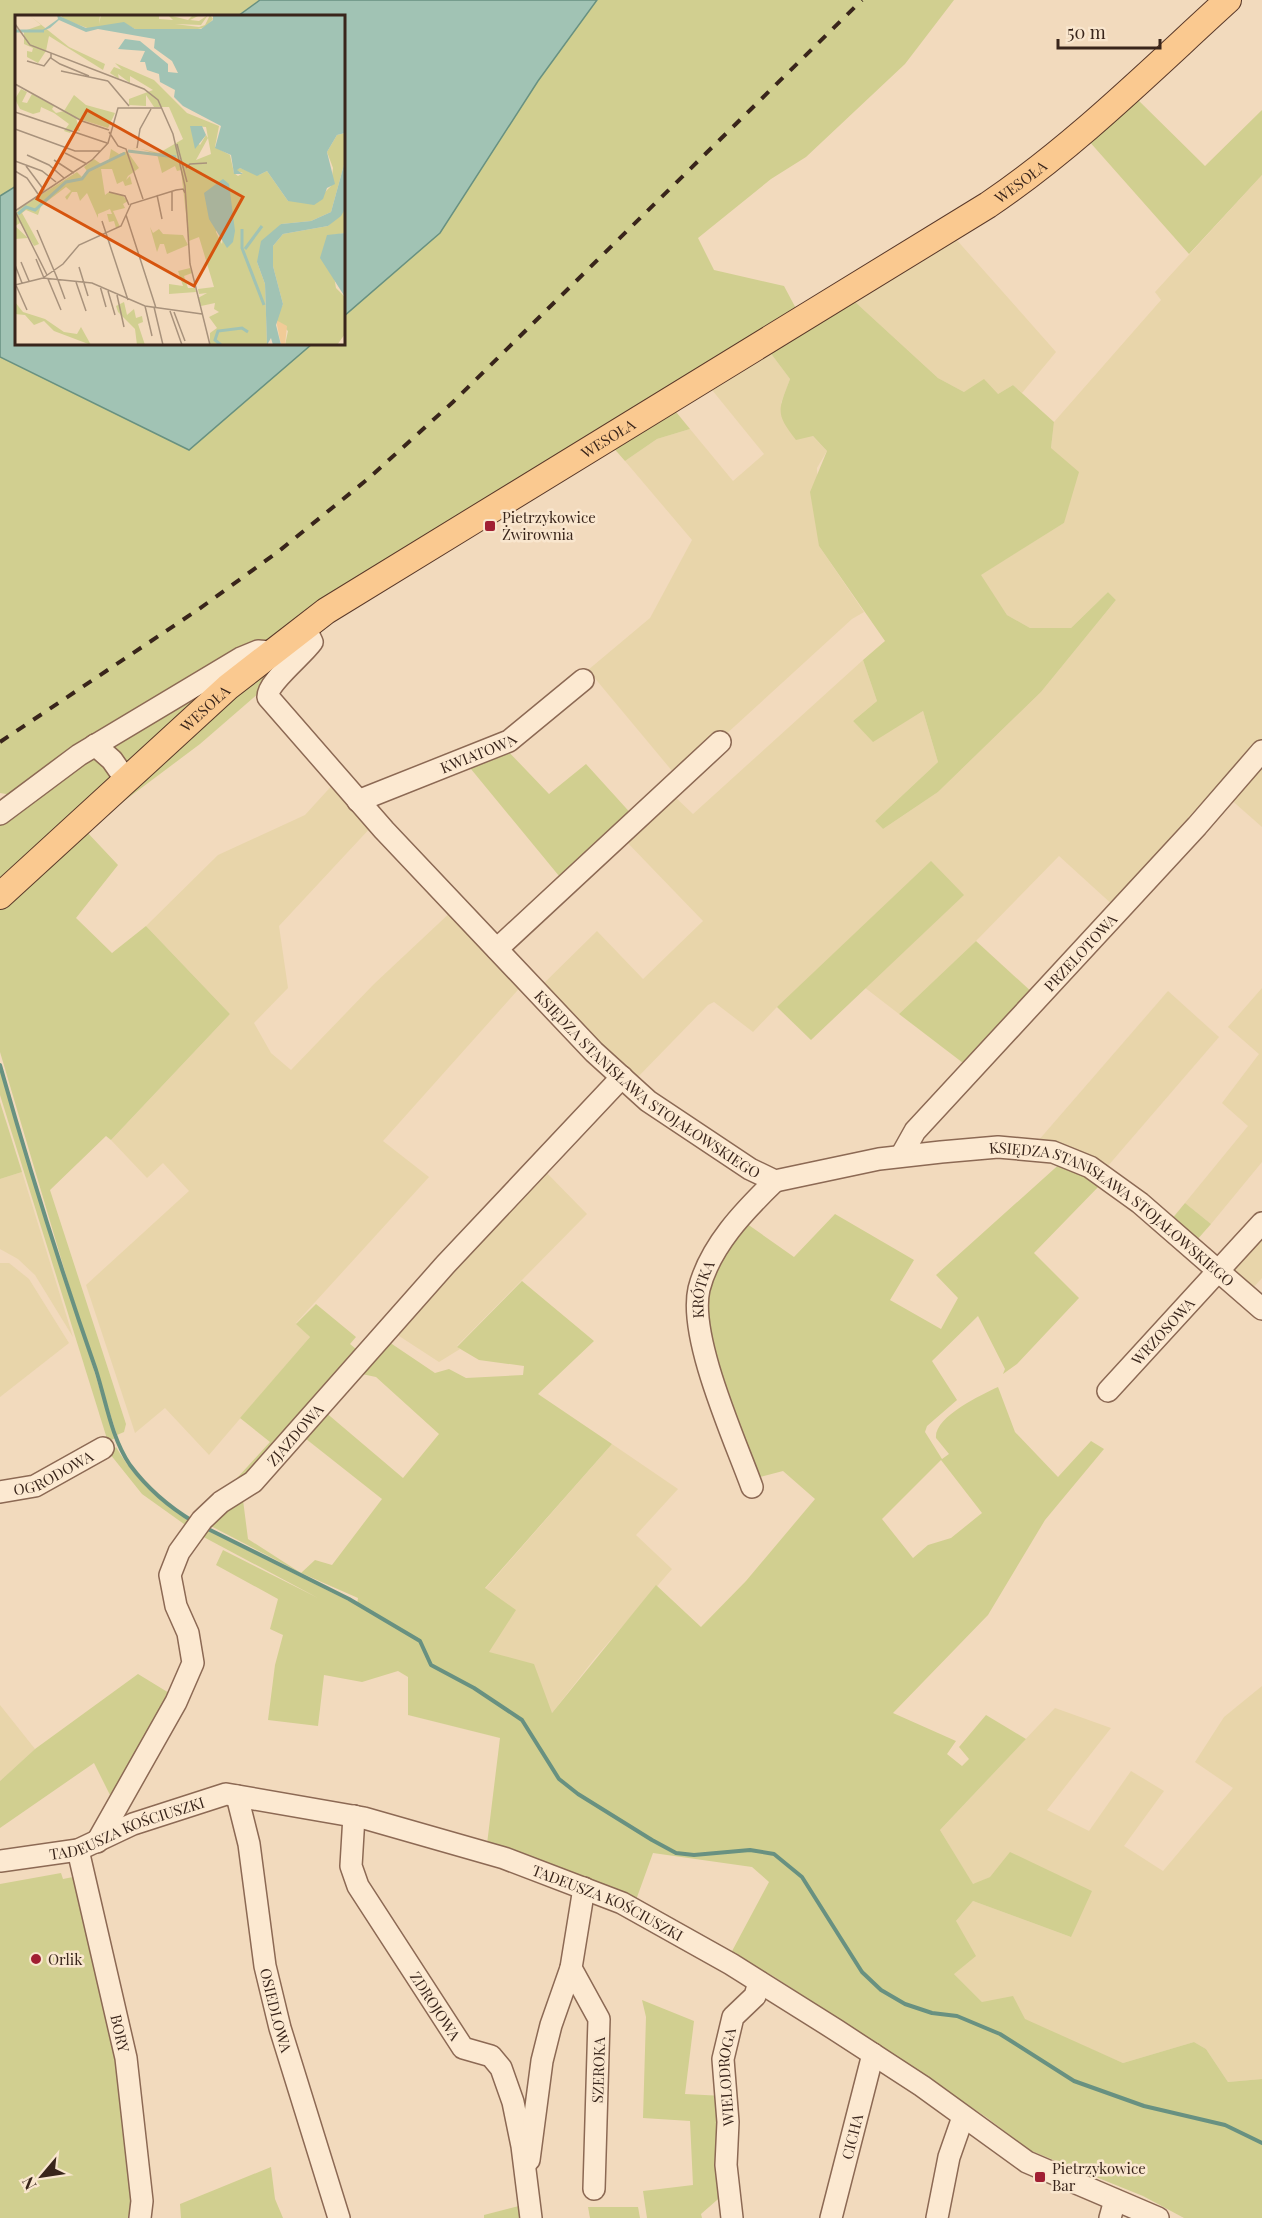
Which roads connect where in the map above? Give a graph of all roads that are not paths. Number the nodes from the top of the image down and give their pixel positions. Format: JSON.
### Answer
{"nodes":[{"id":1,"x":1228,"y":0,"type":"edge"},
{"id":2,"x":305,"y":627,"type":"junction"},
{"id":3,"x":270,"y":652,"type":"junction"},
{"id":4,"x":583,"y":680,"type":"dead end"},
{"id":5,"x":720,"y":742,"type":"dead end"},
{"id":6,"x":95,"y":745,"type":"junction"},
{"id":7,"x":1262,"y":751,"type":"edge"},
{"id":8,"x":126,"y":780,"type":"junction"},
{"id":9,"x":33,"y":789,"type":"junction"},
{"id":10,"x":0,"y":793,"type":"edge"},
{"id":11,"x":358,"y":801,"type":"junction"},
{"id":12,"x":0,"y":813,"type":"edge"},
{"id":13,"x":0,"y":896,"type":"edge"},
{"id":14,"x":497,"y":949,"type":"junction"},
{"id":15,"x":622,"y":1077,"type":"junction"},
{"id":16,"x":901,"y":1156,"type":"junction"},
{"id":17,"x":775,"y":1181,"type":"junction"},
{"id":18,"x":1262,"y":1223,"type":"edge"},
{"id":19,"x":1220,"y":1272,"type":"junction"},
{"id":20,"x":1262,"y":1309,"type":"edge"},
{"id":21,"x":1108,"y":1391,"type":"dead end"},
{"id":22,"x":103,"y":1448,"type":"dead end"},
{"id":23,"x":752,"y":1487,"type":"dead end"},
{"id":24,"x":0,"y":1492,"type":"edge"},
{"id":25,"x":237,"y":1796,"type":"junction"},
{"id":26,"x":354,"y":1816,"type":"junction"},
{"id":27,"x":87,"y":1846,"type":"junction"},
{"id":28,"x":0,"y":1861,"type":"edge"},
{"id":29,"x":584,"y":1888,"type":"junction"},
{"id":30,"x":571,"y":1968,"type":"junction"},
{"id":31,"x":759,"y":1982,"type":"junction"},
{"id":32,"x":873,"y":2054,"type":"junction"},
{"id":33,"x":963,"y":2117,"type":"junction"},
{"id":34,"x":527,"y":2180,"type":"junction"},
{"id":35,"x":594,"y":2189,"type":"dead end"},
{"id":36,"x":1113,"y":2209,"type":"edge"},
{"id":37,"x":140,"y":2218,"type":"edge"},
{"id":38,"x":339,"y":2218,"type":"edge"},
{"id":39,"x":531,"y":2218,"type":"edge"},
{"id":40,"x":732,"y":2218,"type":"edge"},
{"id":41,"x":831,"y":2218,"type":"edge"},
{"id":42,"x":937,"y":2218,"type":"edge"},
{"id":43,"x":1158,"y":2218,"type":"edge"}],
"edges":[{"from":1,"to":2,"type":"main road","name":"WESOŁA"},
{"from":2,"to":3,"type":"main road","name":"WESOŁA"},
{"from":2,"to":11,"type":"street","name":"KSIĘDZA STANISŁAWA STOJAŁOWSKIEGO"},
{"from":3,"to":6,"type":"street"},
{"from":3,"to":8,"type":"main road","name":"WESOŁA"},
{"from":4,"to":11,"type":"street","name":"KWIATOWA"},
{"from":5,"to":14,"type":"street"},
{"from":6,"to":8,"type":"street"},
{"from":6,"to":9,"type":"street"},
{"from":7,"to":16,"type":"street","name":"PRZELOTOWA"},
{"from":8,"to":13,"type":"main road","name":"WESOŁA"},
{"from":9,"to":10,"type":"street"},
{"from":9,"to":12,"type":"street"},
{"from":11,"to":14,"type":"street","name":"KSIĘDZA STANISŁAWA STOJAŁOWSKIEGO"},
{"from":14,"to":15,"type":"street","name":"KSIĘDZA STANISŁAWA STOJAŁOWSKIEGO"},
{"from":15,"to":17,"type":"street","name":"KSIĘDZA STANISŁAWA STOJAŁOWSKIEGO"},
{"from":15,"to":27,"type":"street","name":"ZJAZDOWA"},
{"from":16,"to":17,"type":"street","name":"KSIĘDZA STANISŁAWA STOJAŁOWSKIEGO"},
{"from":16,"to":19,"type":"street","name":"KSIĘDZA STANISŁAWA STOJAŁOWSKIEGO"},
{"from":17,"to":23,"type":"street","name":"KRÓTKA"},
{"from":18,"to":19,"type":"street","name":"WRZOSOWA"},
{"from":19,"to":20,"type":"street","name":"KSIĘDZA STANISŁAWA STOJAŁOWSKIEGO"},
{"from":19,"to":21,"type":"street","name":"WRZOSOWA"},
{"from":22,"to":24,"type":"street","name":"OGRODOWA"},
{"from":25,"to":26,"type":"street","name":"TADEUSZA KOŚCIUSZKI"},
{"from":25,"to":27,"type":"street","name":"TADEUSZA KOŚCIUSZKI"},
{"from":25,"to":38,"type":"street","name":"OSIEDLOWA"},
{"from":26,"to":29,"type":"street","name":"TADEUSZA KOŚCIUSZKI"},
{"from":26,"to":34,"type":"street","name":"ZDROJOWA"},
{"from":27,"to":28,"type":"street","name":"TADEUSZA KOŚCIUSZKI"},
{"from":27,"to":37,"type":"street","name":"BORY"},
{"from":29,"to":30,"type":"street"},
{"from":29,"to":31,"type":"street","name":"TADEUSZA KOŚCIUSZKI"},
{"from":30,"to":34,"type":"street"},
{"from":30,"to":35,"type":"street","name":"SZEROKA"},
{"from":31,"to":32,"type":"street","name":"TADEUSZA KOŚCIUSZKI"},
{"from":31,"to":40,"type":"street","name":"WIELODROGA"},
{"from":32,"to":33,"type":"street","name":"TADEUSZA KOŚCIUSZKI"},
{"from":32,"to":41,"type":"street","name":"CICHA"},
{"from":33,"to":36,"type":"street","name":"TADEUSZA KOŚCIUSZKI"},
{"from":33,"to":42,"type":"street"},
{"from":34,"to":39,"type":"street","name":"ZDROJOWA"},
{"from":36,"to":43,"type":"street","name":"TADEUSZA KOŚCIUSZKI"}]}
